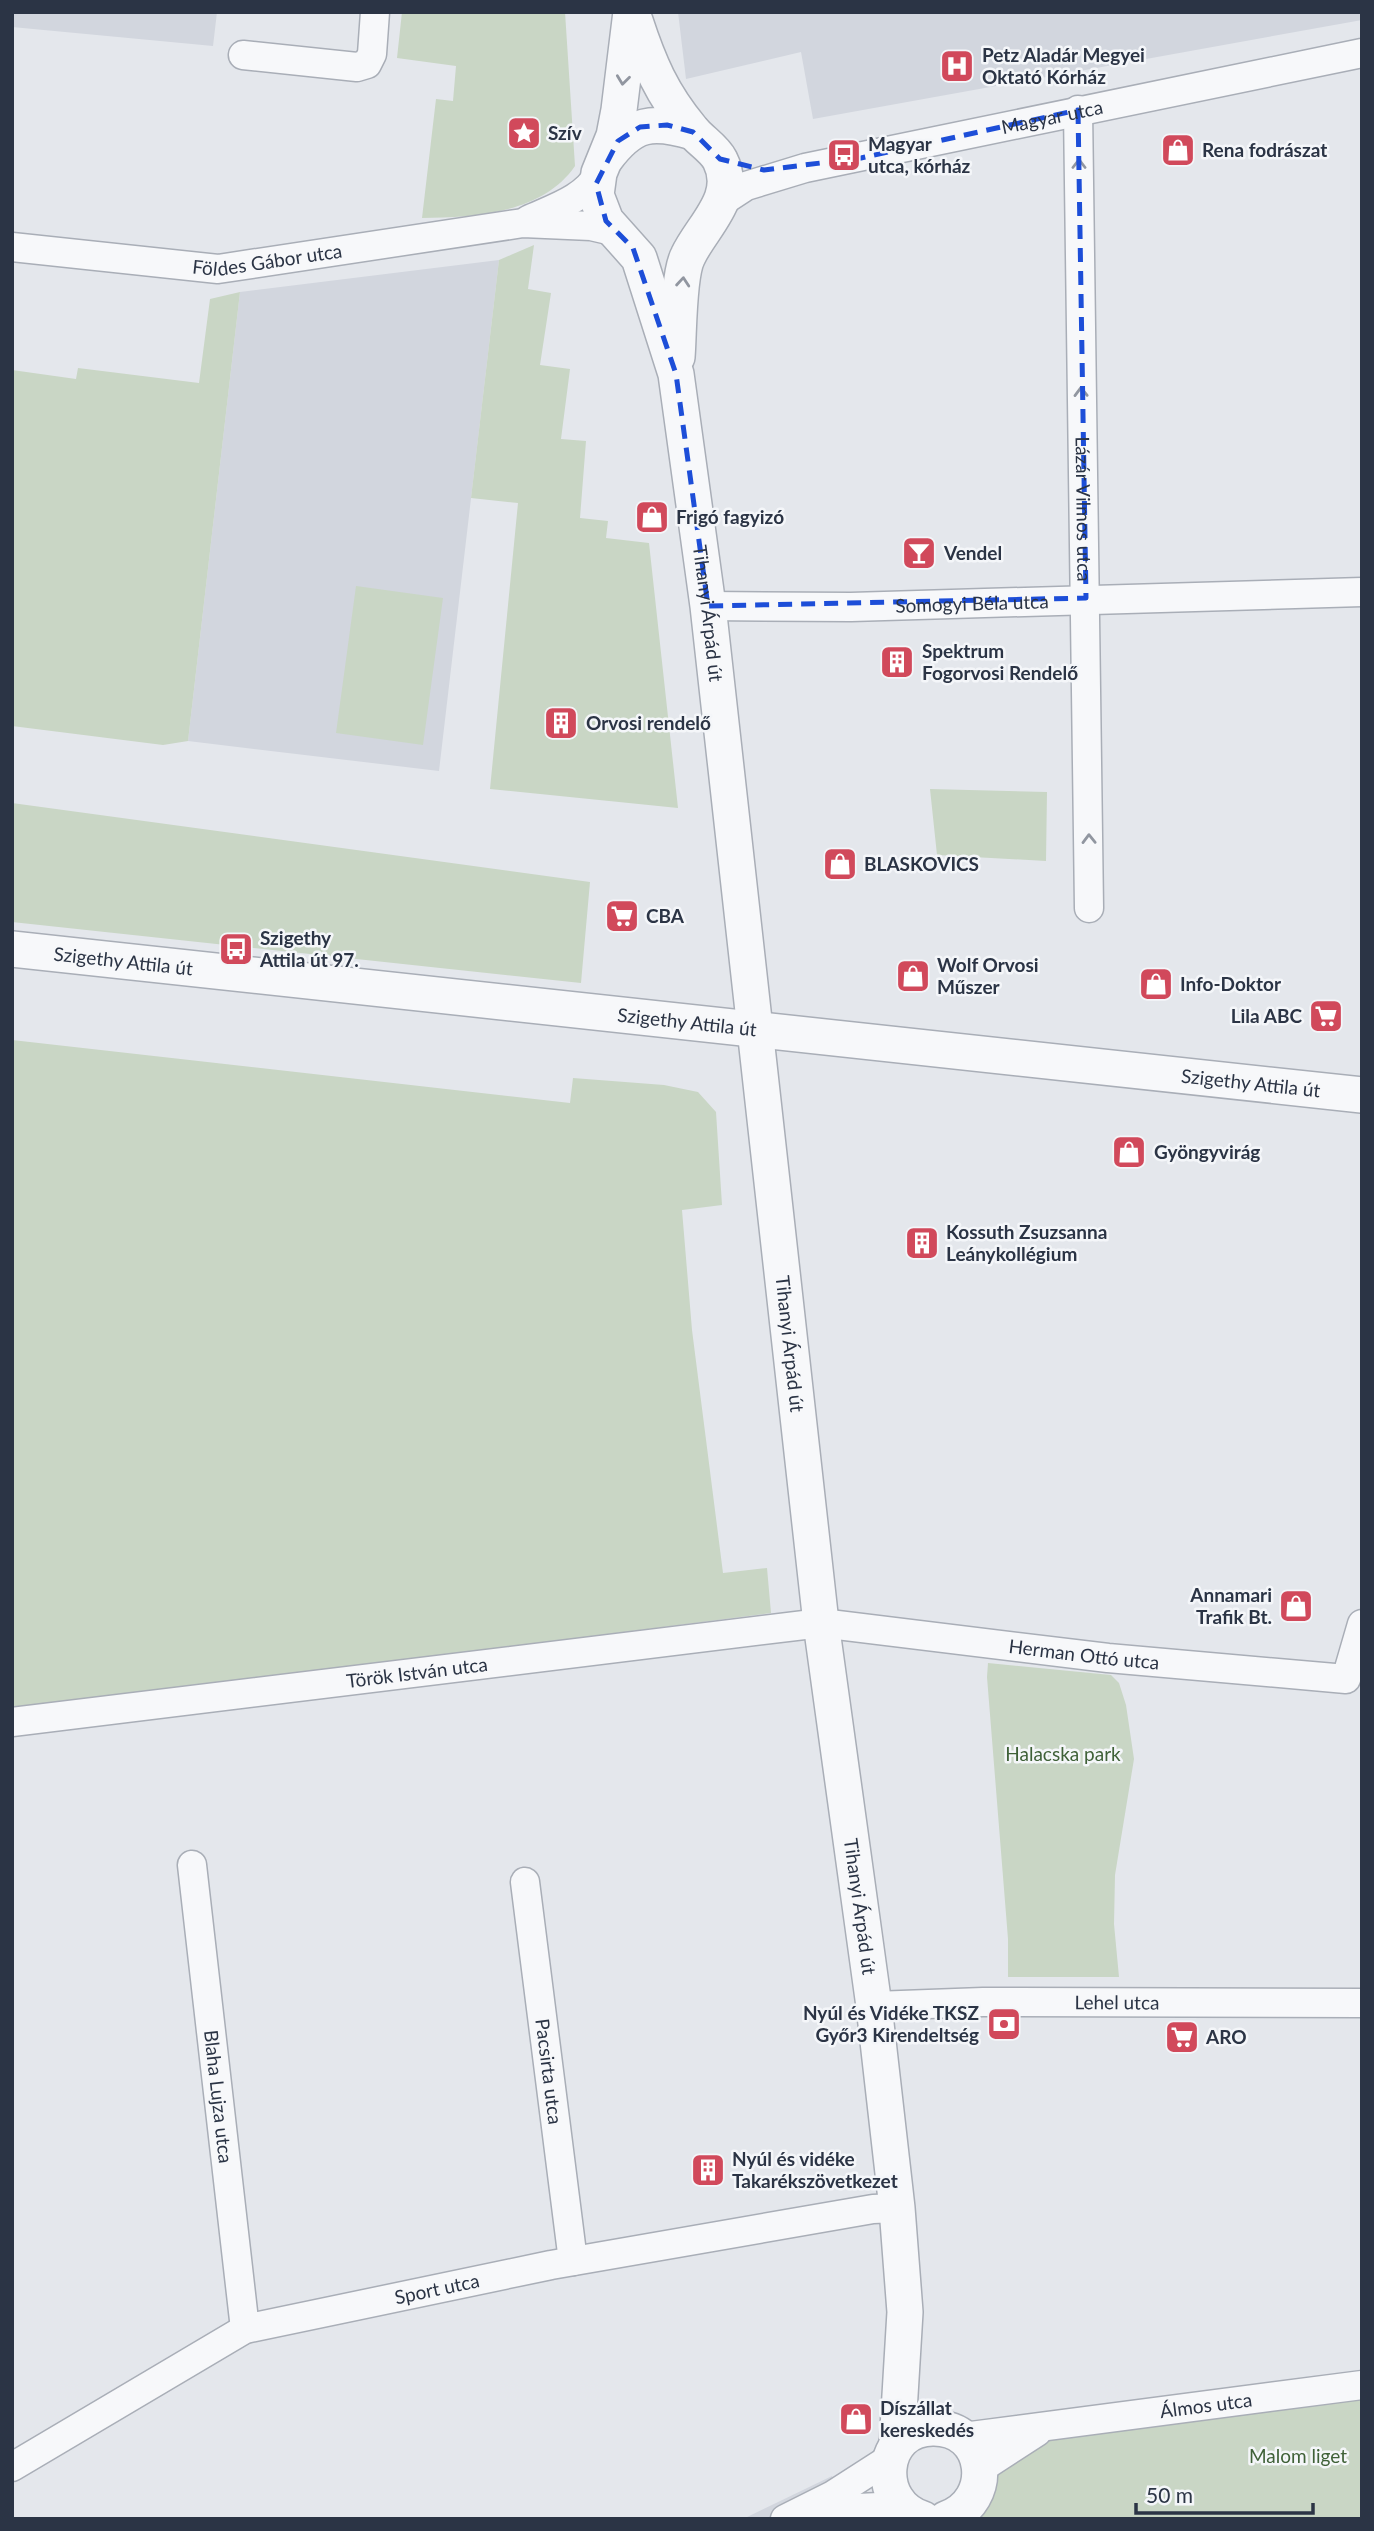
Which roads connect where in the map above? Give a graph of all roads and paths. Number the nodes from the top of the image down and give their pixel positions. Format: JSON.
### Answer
{"nodes":[{"id":1,"x":375,"y":12,"type":"edge"},
{"id":2,"x":632,"y":12,"type":"edge"},
{"id":3,"x":1362,"y":53,"type":"edge"},
{"id":4,"x":243,"y":55,"type":"dead end"},
{"id":5,"x":1078,"y":110,"type":"junction"},
{"id":6,"x":693,"y":132,"type":"junction"},
{"id":7,"x":720,"y":159,"type":"junction"},
{"id":8,"x":603,"y":165,"type":"junction"},
{"id":9,"x":824,"y":165,"type":"junction"},
{"id":10,"x":717,"y":210,"type":"junction"},
{"id":11,"x":523,"y":223,"type":"junction"},
{"id":12,"x":617,"y":232,"type":"junction"},
{"id":13,"x":12,"y":247,"type":"edge"},
{"id":14,"x":676,"y":374,"type":"junction"},
{"id":15,"x":1362,"y":592,"type":"edge"},
{"id":16,"x":1086,"y":598,"type":"junction"},
{"id":17,"x":708,"y":606,"type":"junction"},
{"id":18,"x":1089,"y":908,"type":"dead end"},
{"id":19,"x":12,"y":949,"type":"edge"},
{"id":20,"x":757,"y":1028,"type":"junction"},
{"id":21,"x":1362,"y":1095,"type":"edge"},
{"id":22,"x":821,"y":1623,"type":"junction"},
{"id":23,"x":1362,"y":1624,"type":"edge"},
{"id":24,"x":12,"y":1722,"type":"edge"},
{"id":25,"x":192,"y":1865,"type":"dead end"},
{"id":26,"x":525,"y":1882,"type":"dead end"},
{"id":27,"x":1362,"y":2003,"type":"edge"},
{"id":28,"x":874,"y":2006,"type":"junction"},
{"id":29,"x":897,"y":2208,"type":"junction"},
{"id":30,"x":573,"y":2260,"type":"junction"},
{"id":31,"x":905,"y":2312,"type":"junction"},
{"id":32,"x":245,"y":2329,"type":"junction"},
{"id":33,"x":1362,"y":2385,"type":"edge"},
{"id":34,"x":1049,"y":2426,"type":"junction"},
{"id":35,"x":951,"y":2432,"type":"junction"},
{"id":36,"x":893,"y":2452,"type":"junction"},
{"id":37,"x":12,"y":2467,"type":"edge"},
{"id":38,"x":980,"y":2469,"type":"junction"},
{"id":39,"x":794,"y":2515,"type":"edge"},
{"id":40,"x":931,"y":2515,"type":"edge"}],
"edges":[{"from":1,"to":4,"type":"street"},
{"from":2,"to":6,"type":"street","name":"Tihanyi Árpád út"},
{"from":2,"to":8,"type":"street","name":"Tihanyi Árpád út","one_way":true},
{"from":3,"to":5,"type":"street","name":"Magyar utca"},
{"from":5,"to":9,"type":"street","name":"Magyar utca"},
{"from":16,"to":5,"type":"street","name":"Lázár Vilmos utca","one_way":true},
{"from":6,"to":7,"type":"street","name":"Tihanyi Árpád út"},
{"from":6,"to":8,"type":"street"},
{"from":7,"to":9,"type":"street","name":"Magyar utca"},
{"from":7,"to":10,"type":"street"},
{"from":8,"to":11,"type":"street","name":"Földes Gábor utca"},
{"from":8,"to":12,"type":"street","name":"Tihanyi Árpád út"},
{"from":9,"to":10,"type":"street","name":"Magyar utca"},
{"from":10,"to":12,"type":"street"},
{"from":14,"to":10,"type":"street","name":"Tihanyi Árpád út","one_way":true},
{"from":11,"to":12,"type":"street","name":"Földes Gábor utca"},
{"from":11,"to":13,"type":"street","name":"Földes Gábor utca"},
{"from":12,"to":14,"type":"street","name":"Tihanyi Árpád út"},
{"from":14,"to":17,"type":"street","name":"Tihanyi Árpád út"},
{"from":15,"to":16,"type":"street","name":"Somogyi Béla utca"},
{"from":16,"to":17,"type":"street","name":"Somogyi Béla utca"},
{"from":18,"to":16,"type":"street","name":"Lázár Vilmos utca","one_way":true},
{"from":17,"to":20,"type":"street","name":"Tihanyi Árpád út"},
{"from":19,"to":20,"type":"street","name":"Szigethy Attila út"},
{"from":20,"to":21,"type":"street","name":"Szigethy Attila út"},
{"from":20,"to":22,"type":"street","name":"Tihanyi Árpád út"},
{"from":22,"to":23,"type":"street","name":"Herman Ottó utca"},
{"from":22,"to":24,"type":"street","name":"Török István utca"},
{"from":22,"to":28,"type":"street","name":"Tihanyi Árpád út"},
{"from":25,"to":32,"type":"street","name":"Blaha Lujza utca"},
{"from":26,"to":30,"type":"street","name":"Pacsirta utca"},
{"from":27,"to":28,"type":"street","name":"Lehel utca"},
{"from":28,"to":29,"type":"street","name":"Tihanyi Árpád út"},
{"from":29,"to":30,"type":"street","name":"Sport utca"},
{"from":29,"to":31,"type":"street","name":"Tihanyi Árpád út"},
{"from":30,"to":32,"type":"street","name":"Sport utca"},
{"from":31,"to":35,"type":"street","name":"Tihanyi Árpád út"},
{"from":31,"to":36,"type":"street","name":"Tihanyi Árpád út"},
{"from":32,"to":37,"type":"street","name":"Sport utca"},
{"from":33,"to":34,"type":"street","name":"Álmos utca"},
{"from":34,"to":35,"type":"street","name":"Álmos utca"},
{"from":34,"to":38,"type":"street","name":"Álmos utca"},
{"from":35,"to":36,"type":"street"},
{"from":35,"to":38,"type":"street","name":"Tihanyi Árpád út"},
{"from":36,"to":39,"type":"street"},
{"from":36,"to":40,"type":"street","name":"Tihanyi Árpád út"},
{"from":38,"to":40,"type":"street"},
{"from":39,"to":40,"type":"street"}]}
